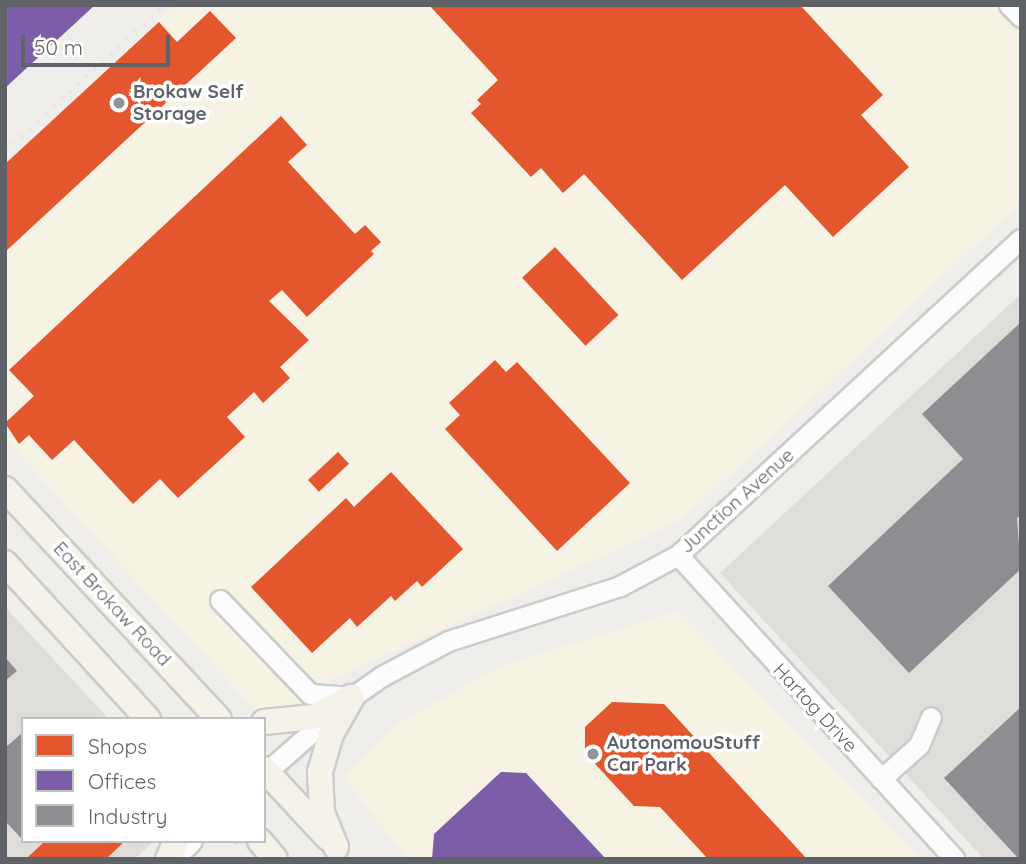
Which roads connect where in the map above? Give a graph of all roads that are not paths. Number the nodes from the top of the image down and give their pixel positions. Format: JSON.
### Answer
{"nodes":[{"id":1,"x":1009,"y":5,"type":"edge"},
{"id":2,"x":1021,"y":17,"type":"edge"},
{"id":3,"x":1021,"y":239,"type":"edge"},
{"id":4,"x":5,"y":489,"type":"edge"},
{"id":5,"x":678,"y":555,"type":"junction"},
{"id":6,"x":5,"y":563,"type":"edge"},
{"id":7,"x":220,"y":600,"type":"dead end"},
{"id":8,"x":352,"y":696,"type":"junction"},
{"id":9,"x":213,"y":713,"type":"edge"},
{"id":10,"x":146,"y":717,"type":"edge"},
{"id":11,"x":231,"y":717,"type":"edge"},
{"id":12,"x":931,"y":718,"type":"dead end"},
{"id":13,"x":266,"y":722,"type":"edge"},
{"id":14,"x":266,"y":770,"type":"edge"},
{"id":15,"x":266,"y":772,"type":"edge"},
{"id":16,"x":881,"y":779,"type":"junction"},
{"id":17,"x":175,"y":843,"type":"edge"},
{"id":18,"x":190,"y":843,"type":"edge"},
{"id":19,"x":246,"y":843,"type":"edge"},
{"id":20,"x":341,"y":853,"type":"edge"},
{"id":21,"x":168,"y":859,"type":"edge"},
{"id":22,"x":174,"y":859,"type":"edge"},
{"id":23,"x":275,"y":859,"type":"edge"},
{"id":24,"x":955,"y":859,"type":"edge"}],
"edges":[{"from":1,"to":2,"type":"street"},
{"from":3,"to":5,"type":"street","name":"Junction Avenue"},
{"from":4,"to":9,"type":"main road","name":"East Brokaw Road"},
{"from":5,"to":8,"type":"street","name":"Junction Avenue"},
{"from":5,"to":16,"type":"street","name":"Hartog Drive"},
{"from":6,"to":10,"type":"main road"},
{"from":7,"to":8,"type":"street"},
{"from":8,"to":13,"type":"main road"},
{"from":8,"to":14,"type":"street","name":"Junction Avenue"},
{"from":8,"to":20,"type":"main road"},
{"from":9,"to":11,"type":"main road"},
{"from":12,"to":16,"type":"street"},
{"from":15,"to":20,"type":"main road"},
{"from":16,"to":24,"type":"street","name":"Hartog Drive"},
{"from":17,"to":21,"type":"main road"},
{"from":18,"to":22,"type":"street"},
{"from":19,"to":23,"type":"main road"}]}
